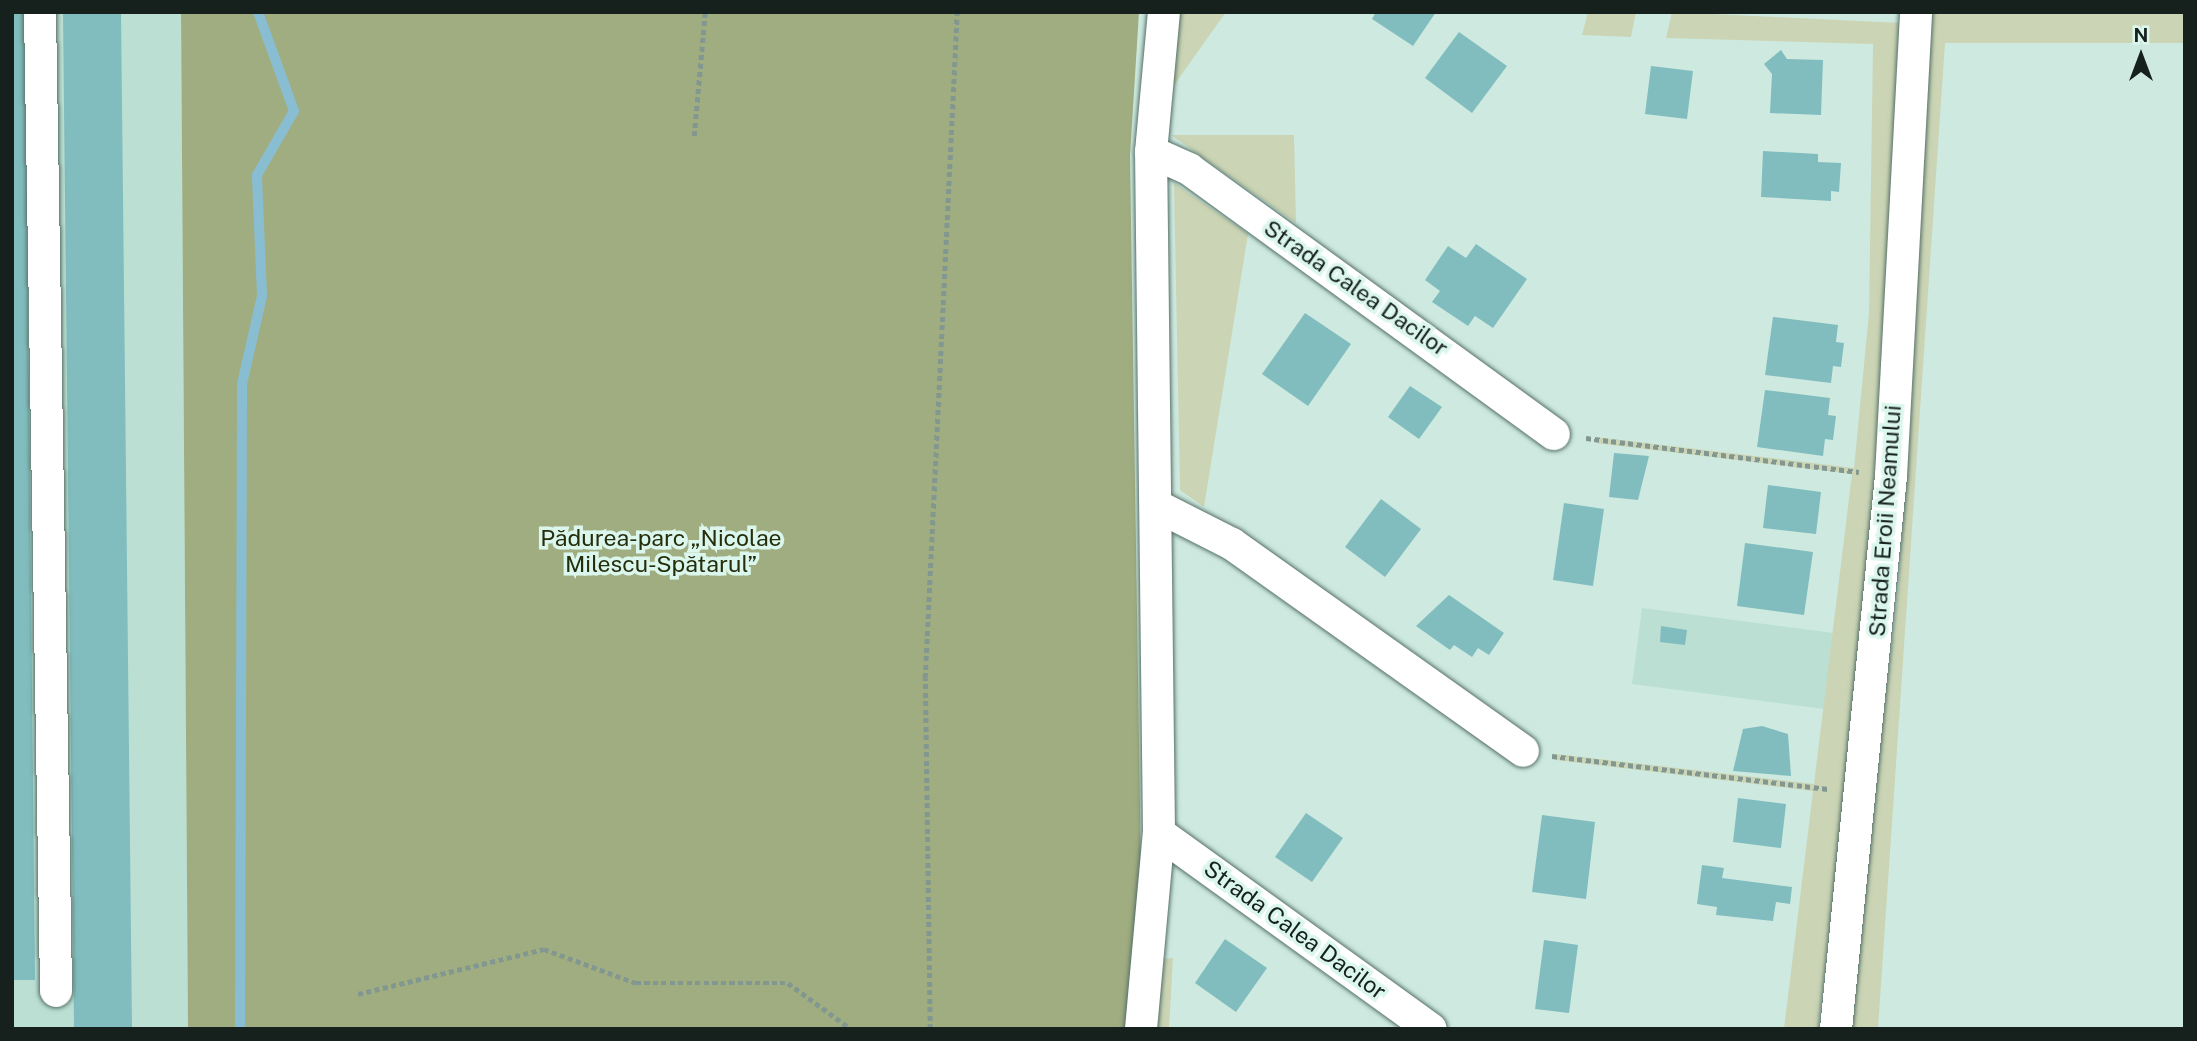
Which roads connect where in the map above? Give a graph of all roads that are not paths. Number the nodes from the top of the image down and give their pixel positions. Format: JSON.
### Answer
{"nodes":[{"id":1,"x":40,"y":12,"type":"edge"},
{"id":2,"x":1164,"y":12,"type":"edge"},
{"id":3,"x":1916,"y":12,"type":"edge"},
{"id":4,"x":1152,"y":152,"type":"junction"},
{"id":5,"x":1554,"y":433,"type":"road end"},
{"id":6,"x":1157,"y":506,"type":"junction"},
{"id":7,"x":1523,"y":751,"type":"road end"},
{"id":8,"x":1160,"y":833,"type":"junction"},
{"id":9,"x":57,"y":991,"type":"dead end"},
{"id":10,"x":1142,"y":1029,"type":"edge"},
{"id":11,"x":1430,"y":1029,"type":"edge"},
{"id":12,"x":1836,"y":1029,"type":"edge"}],
"edges":[{"from":1,"to":9,"type":"street"},
{"from":2,"to":4,"type":"street"},
{"from":3,"to":12,"type":"street","name":"Strada Eroii Neamului"},
{"from":4,"to":5,"type":"street","name":"Strada Calea Dacilor"},
{"from":4,"to":6,"type":"street"},
{"from":6,"to":7,"type":"street"},
{"from":6,"to":8,"type":"street"},
{"from":8,"to":10,"type":"street"},
{"from":8,"to":11,"type":"street","name":"Strada Calea Dacilor"}]}
